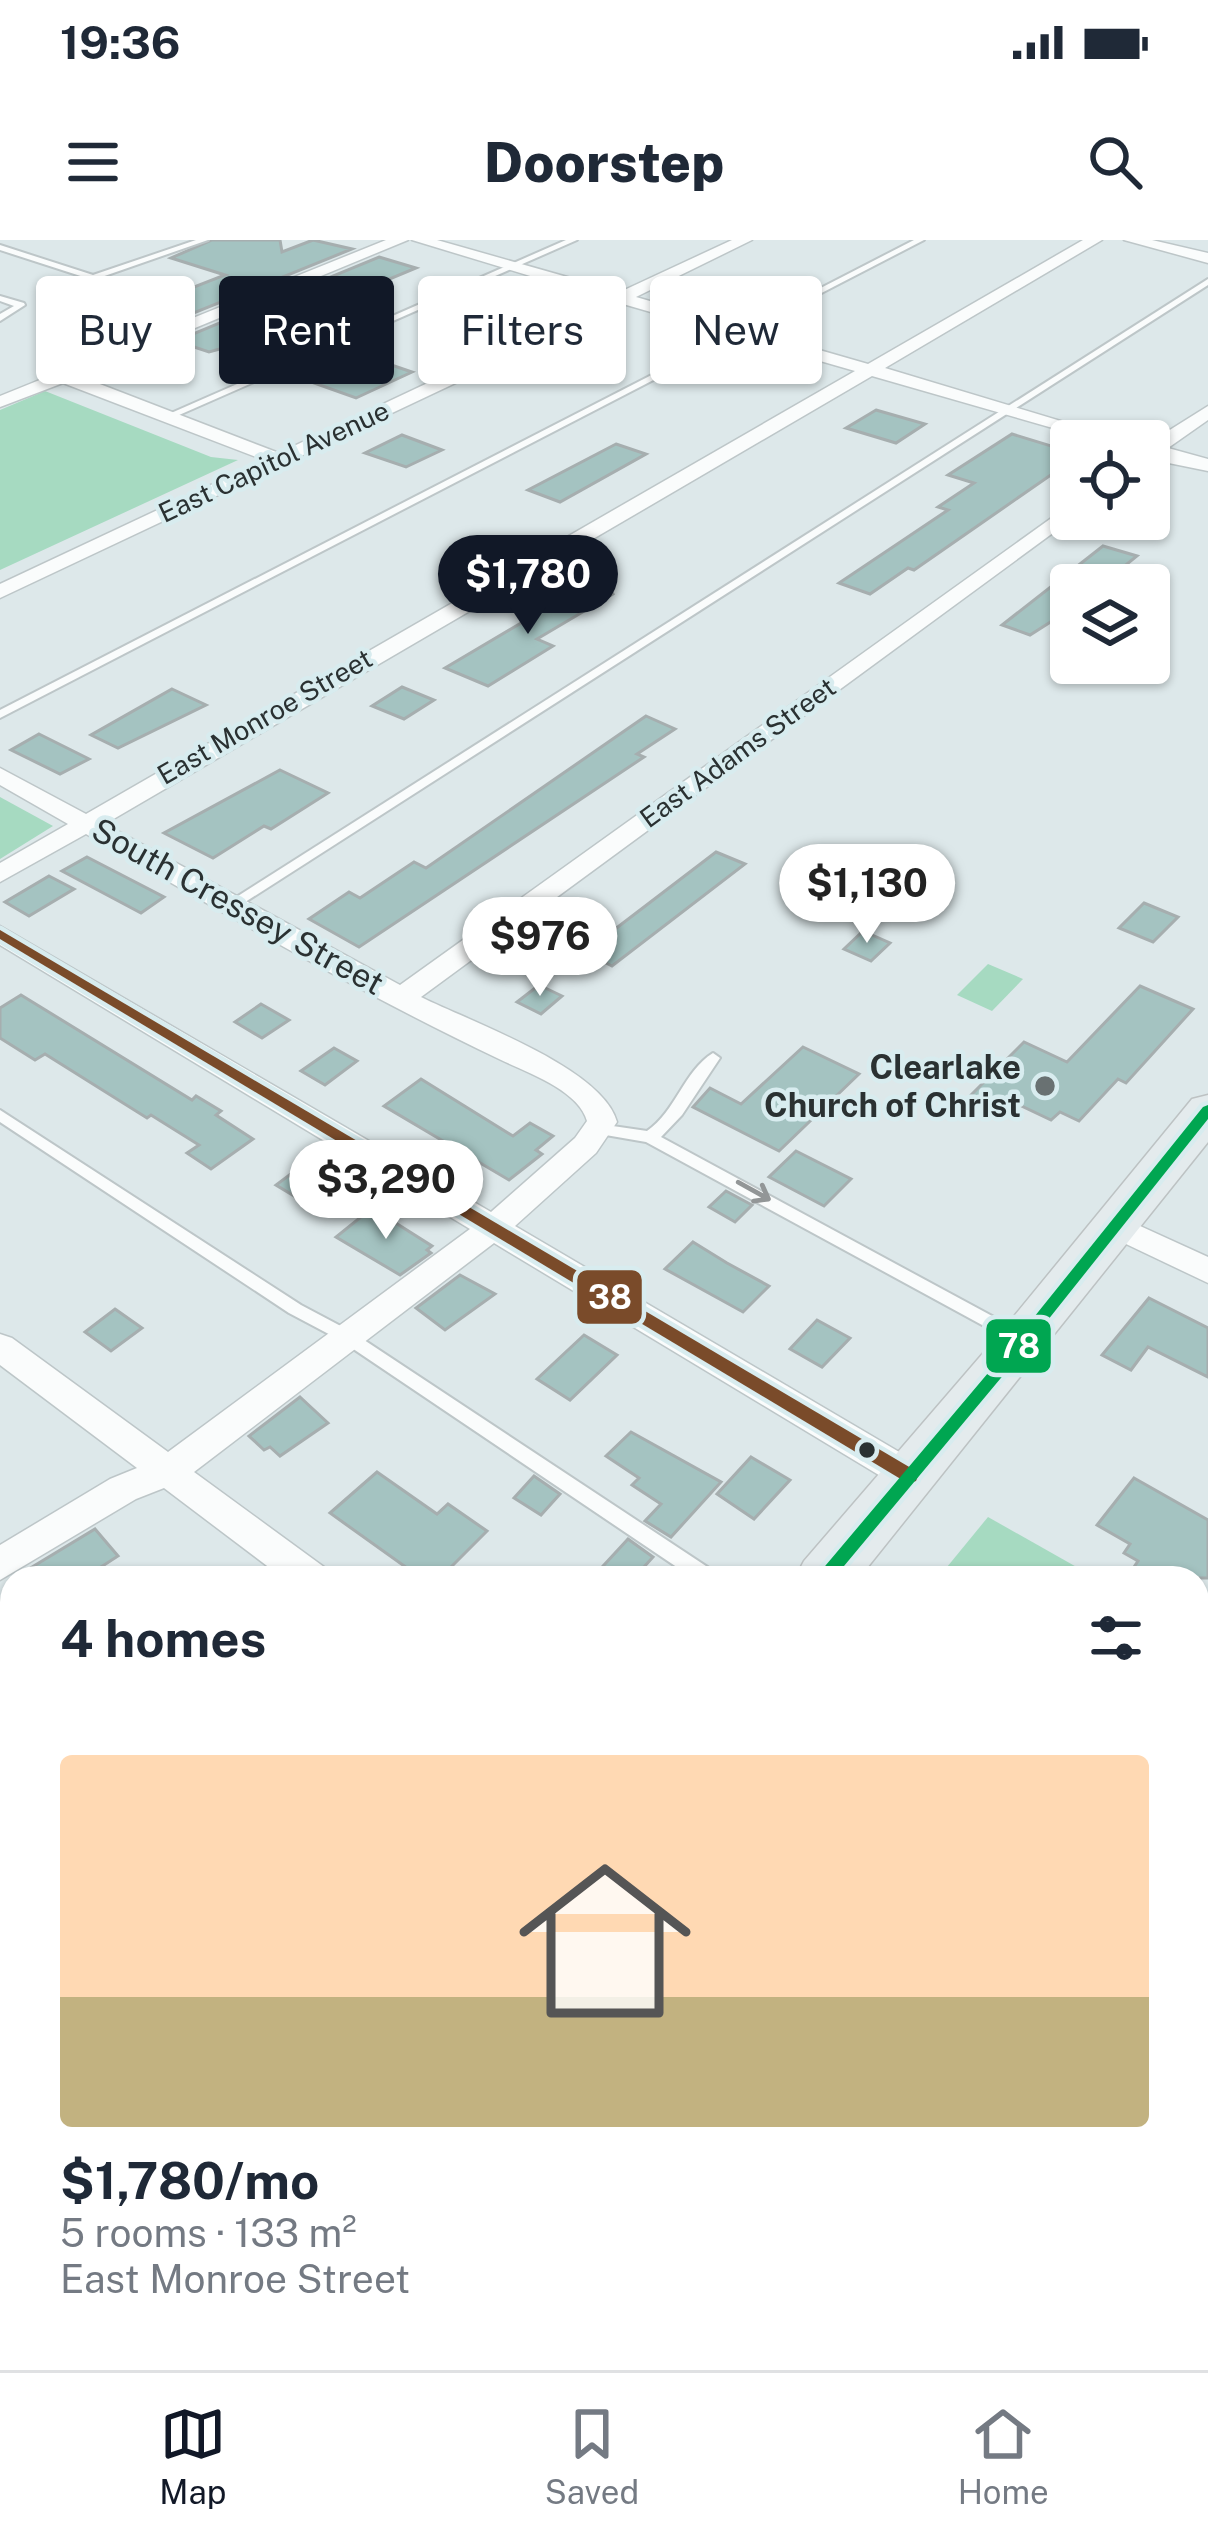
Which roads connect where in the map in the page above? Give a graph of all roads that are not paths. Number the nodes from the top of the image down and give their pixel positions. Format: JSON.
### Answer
{"nodes":[{"id":1,"x":204,"y":240,"type":"edge"},
{"id":2,"x":400,"y":240,"type":"edge"},
{"id":3,"x":420,"y":240,"type":"edge"},
{"id":4,"x":573,"y":240,"type":"edge"},
{"id":5,"x":744,"y":240,"type":"edge"},
{"id":6,"x":920,"y":240,"type":"edge"},
{"id":7,"x":1094,"y":240,"type":"edge"},
{"id":8,"x":1132,"y":240,"type":"edge"},
{"id":9,"x":1164,"y":243,"type":"edge"},
{"id":10,"x":0,"y":247,"type":"edge"},
{"id":11,"x":25,"y":255,"type":"junction"},
{"id":12,"x":1208,"y":258,"type":"edge"},
{"id":13,"x":0,"y":264,"type":"edge"},
{"id":14,"x":512,"y":267,"type":"junction"},
{"id":15,"x":542,"y":276,"type":"edge"},
{"id":16,"x":1208,"y":281,"type":"edge"},
{"id":17,"x":822,"y":290,"type":"edge"},
{"id":18,"x":626,"y":296,"type":"edge"},
{"id":19,"x":0,"y":298,"type":"edge"},
{"id":20,"x":0,"y":318,"type":"edge"},
{"id":21,"x":195,"y":324,"type":"edge"},
{"id":22,"x":828,"y":344,"type":"dead end"},
{"id":23,"x":822,"y":347,"type":"edge"},
{"id":24,"x":822,"y":358,"type":"edge"},
{"id":25,"x":865,"y":370,"type":"junction"},
{"id":26,"x":650,"y":378,"type":"edge"},
{"id":27,"x":46,"y":384,"type":"edge"},
{"id":28,"x":82,"y":384,"type":"edge"},
{"id":29,"x":438,"y":384,"type":"edge"},
{"id":30,"x":0,"y":402,"type":"edge"},
{"id":31,"x":1005,"y":411,"type":"junction"},
{"id":32,"x":1208,"y":411,"type":"edge"},
{"id":33,"x":166,"y":417,"type":"junction"},
{"id":34,"x":1050,"y":423,"type":"edge"},
{"id":35,"x":1170,"y":437,"type":"edge"},
{"id":36,"x":1170,"y":456,"type":"edge"},
{"id":37,"x":279,"y":459,"type":"junction"},
{"id":38,"x":1208,"y":465,"type":"edge"},
{"id":39,"x":1050,"y":525,"type":"edge"},
{"id":40,"x":0,"y":592,"type":"edge"},
{"id":41,"x":0,"y":715,"type":"edge"},
{"id":42,"x":0,"y":775,"type":"edge"},
{"id":43,"x":85,"y":823,"type":"junction"},
{"id":44,"x":0,"y":874,"type":"edge"},
{"id":45,"x":234,"y":903,"type":"junction"},
{"id":46,"x":0,"y":934,"type":"edge"},
{"id":47,"x":404,"y":996,"type":"junction"},
{"id":48,"x":712,"y":1058,"type":"dead end"},
{"id":49,"x":1208,"y":1110,"type":"edge"},
{"id":50,"x":0,"y":1115,"type":"edge"},
{"id":51,"x":599,"y":1118,"type":"junction"},
{"id":52,"x":650,"y":1137,"type":"junction"},
{"id":53,"x":1116,"y":1226,"type":"junction"},
{"id":54,"x":496,"y":1227,"type":"junction"},
{"id":55,"x":1208,"y":1271,"type":"edge"},
{"id":56,"x":346,"y":1336,"type":"junction"},
{"id":57,"x":1024,"y":1340,"type":"junction"},
{"id":58,"x":0,"y":1347,"type":"edge"},
{"id":59,"x":169,"y":1471,"type":"junction"},
{"id":60,"x":910,"y":1476,"type":"junction"},
{"id":61,"x":0,"y":1564,"type":"edge"},
{"id":62,"x":295,"y":1566,"type":"edge"},
{"id":63,"x":690,"y":1566,"type":"edge"},
{"id":64,"x":834,"y":1566,"type":"edge"}],
"edges":[{"from":1,"to":11,"type":"lane"},
{"from":2,"to":21,"type":"street"},
{"from":3,"to":14,"type":"street"},
{"from":4,"to":14,"type":"lane"},
{"from":5,"to":18,"type":"street","name":"East Capitol Avenue"},
{"from":6,"to":17,"type":"lane"},
{"from":7,"to":25,"type":"street","name":"East Monroe Street"},
{"from":8,"to":9,"type":"street"},
{"from":9,"to":12,"type":"street"},
{"from":10,"to":11,"type":"lane"},
{"from":11,"to":13,"type":"lane"},
{"from":14,"to":15,"type":"street"},
{"from":14,"to":33,"type":"lane"},
{"from":16,"to":31,"type":"lane"},
{"from":19,"to":20,"type":"lane"},
{"from":22,"to":23,"type":"lane"},
{"from":24,"to":25,"type":"street"},
{"from":25,"to":31,"type":"street"},
{"from":25,"to":43,"type":"street","name":"East Monroe Street"},
{"from":26,"to":41,"type":"lane"},
{"from":27,"to":30,"type":"street"},
{"from":28,"to":33,"type":"street"},
{"from":29,"to":37,"type":"street","name":"East Capitol Avenue"},
{"from":31,"to":34,"type":"street"},
{"from":31,"to":45,"type":"lane"},
{"from":32,"to":35,"type":"street"},
{"from":33,"to":37,"type":"street"},
{"from":36,"to":38,"type":"street"},
{"from":37,"to":40,"type":"street","name":"East Capitol Avenue"},
{"from":39,"to":47,"type":"street","name":"East Adams Street"},
{"from":42,"to":43,"type":"street","name":"South Cressey Street"},
{"from":43,"to":44,"type":"street","name":"East Monroe Street"},
{"from":43,"to":45,"type":"street","name":"South Cressey Street"},
{"from":45,"to":47,"type":"street","name":"South Cressey Street"},
{"from":46,"to":54,"type":"street"},
{"from":47,"to":51,"type":"street","name":"South Cressey Street"},
{"from":48,"to":52,"type":"lane"},
{"from":49,"to":53,"type":"main road"},
{"from":50,"to":56,"type":"lane"},
{"from":51,"to":52,"type":"lane"},
{"from":51,"to":54,"type":"street"},
{"from":52,"to":57,"type":"lane","one_way":true},
{"from":53,"to":55,"type":"street"},
{"from":53,"to":57,"type":"main road"},
{"from":54,"to":56,"type":"street"},
{"from":54,"to":60,"type":"street"},
{"from":56,"to":59,"type":"street"},
{"from":56,"to":63,"type":"lane"},
{"from":57,"to":60,"type":"main road"},
{"from":58,"to":59,"type":"street"},
{"from":59,"to":61,"type":"street"},
{"from":59,"to":62,"type":"street"},
{"from":60,"to":64,"type":"main road"}]}
